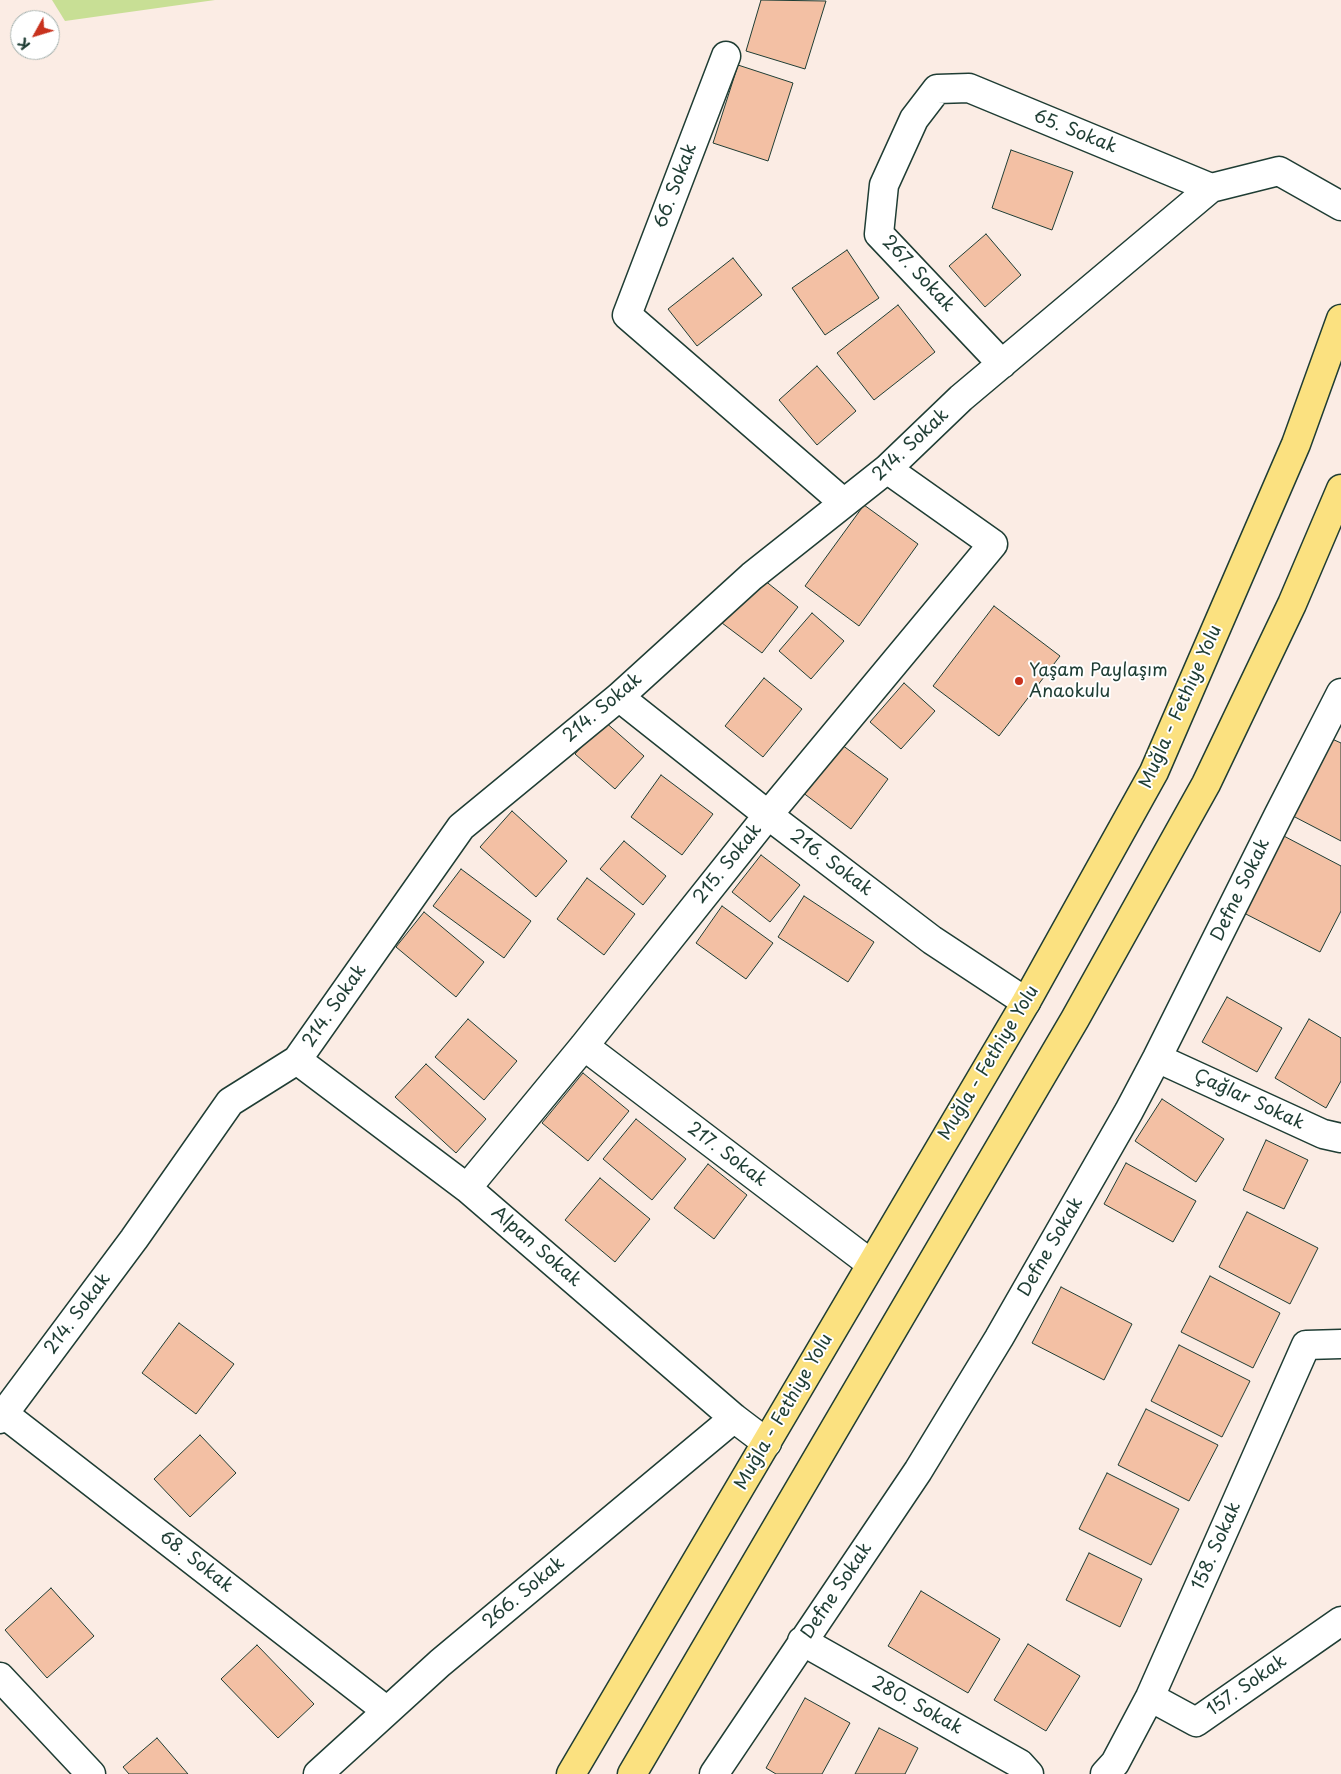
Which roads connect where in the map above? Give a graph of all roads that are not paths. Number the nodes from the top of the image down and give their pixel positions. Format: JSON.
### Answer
{"nodes":[{"id":1,"x":726,"y":56,"type":"dead end"},
{"id":2,"x":937,"y":90,"type":"joint"},
{"id":3,"x":1211,"y":188,"type":"junction"},
{"id":4,"x":1341,"y":206,"type":"edge"},
{"id":5,"x":1341,"y":319,"type":"edge"},
{"id":6,"x":1002,"y":364,"type":"junction"},
{"id":7,"x":887,"y":469,"type":"junction"},
{"id":8,"x":1341,"y":489,"type":"edge"},
{"id":9,"x":844,"y":503,"type":"junction"},
{"id":10,"x":1341,"y":693,"type":"edge"},
{"id":11,"x":618,"y":697,"type":"junction"},
{"id":12,"x":768,"y":815,"type":"junction"},
{"id":13,"x":1026,"y":1002,"type":"junction"},
{"id":14,"x":584,"y":1046,"type":"junction"},
{"id":15,"x":1157,"y":1058,"type":"junction"},
{"id":16,"x":297,"y":1060,"type":"junction"},
{"id":17,"x":1341,"y":1138,"type":"edge"},
{"id":18,"x":467,"y":1188,"type":"junction"},
{"id":19,"x":871,"y":1264,"type":"junction"},
{"id":20,"x":1341,"y":1344,"type":"edge"},
{"id":21,"x":2,"y":1417,"type":"edge"},
{"id":22,"x":734,"y":1418,"type":"junction"},
{"id":23,"x":767,"y":1443,"type":"junction"},
{"id":24,"x":1341,"y":1621,"type":"edge"},
{"id":25,"x":802,"y":1642,"type":"junction"},
{"id":26,"x":0,"y":1676,"type":"edge"},
{"id":27,"x":1150,"y":1697,"type":"junction"},
{"id":28,"x":388,"y":1711,"type":"junction"},
{"id":29,"x":91,"y":1774,"type":"edge"},
{"id":30,"x":318,"y":1774,"type":"edge"},
{"id":31,"x":571,"y":1774,"type":"edge"},
{"id":32,"x":632,"y":1774,"type":"edge"},
{"id":33,"x":714,"y":1774,"type":"edge"},
{"id":34,"x":1030,"y":1774,"type":"edge"},
{"id":35,"x":1105,"y":1774,"type":"edge"}],
"edges":[{"from":1,"to":9,"type":"street","name":"66. Sokak"},
{"from":2,"to":3,"type":"street","name":"65. Sokak"},
{"from":2,"to":6,"type":"street","name":"267. Sokak"},
{"from":3,"to":4,"type":"street","name":"214. Sokak"},
{"from":3,"to":6,"type":"street","name":"214. Sokak"},
{"from":5,"to":13,"type":"highway","name":"Muğla - Fethiye Yolu"},
{"from":6,"to":7,"type":"street","name":"214. Sokak"},
{"from":7,"to":9,"type":"street","name":"214. Sokak"},
{"from":7,"to":12,"type":"street","name":"215. Sokak"},
{"from":8,"to":32,"type":"highway"},
{"from":9,"to":11,"type":"street","name":"214. Sokak"},
{"from":10,"to":15,"type":"street","name":"Defne Sokak"},
{"from":11,"to":12,"type":"street","name":"216. Sokak"},
{"from":11,"to":16,"type":"street","name":"214. Sokak"},
{"from":12,"to":13,"type":"street","name":"216. Sokak"},
{"from":12,"to":14,"type":"street","name":"215. Sokak"},
{"from":13,"to":19,"type":"highway","name":"Muğla - Fethiye Yolu"},
{"from":14,"to":18,"type":"street","name":"215. Sokak"},
{"from":14,"to":19,"type":"street","name":"217. Sokak"},
{"from":15,"to":17,"type":"street","name":"Çağlar Sokak"},
{"from":15,"to":25,"type":"street","name":"Defne Sokak"},
{"from":16,"to":18,"type":"street","name":"Alpan Sokak"},
{"from":16,"to":21,"type":"street","name":"214. Sokak"},
{"from":18,"to":22,"type":"street","name":"Alpan Sokak"},
{"from":19,"to":23,"type":"highway","name":"Muğla - Fethiye Yolu"},
{"from":20,"to":27,"type":"street","name":"158. Sokak"},
{"from":21,"to":28,"type":"street","name":"68. Sokak"},
{"from":22,"to":23,"type":"street","name":"Alpan Sokak"},
{"from":22,"to":28,"type":"street","name":"266. Sokak"},
{"from":23,"to":31,"type":"highway","name":"Muğla - Fethiye Yolu"},
{"from":24,"to":27,"type":"street","name":"157. Sokak"},
{"from":25,"to":33,"type":"street","name":"Defne Sokak"},
{"from":25,"to":34,"type":"street","name":"280. Sokak"},
{"from":26,"to":29,"type":"street"},
{"from":27,"to":35,"type":"street","name":"158. Sokak"},
{"from":28,"to":30,"type":"street","name":"266. Sokak"}]}
